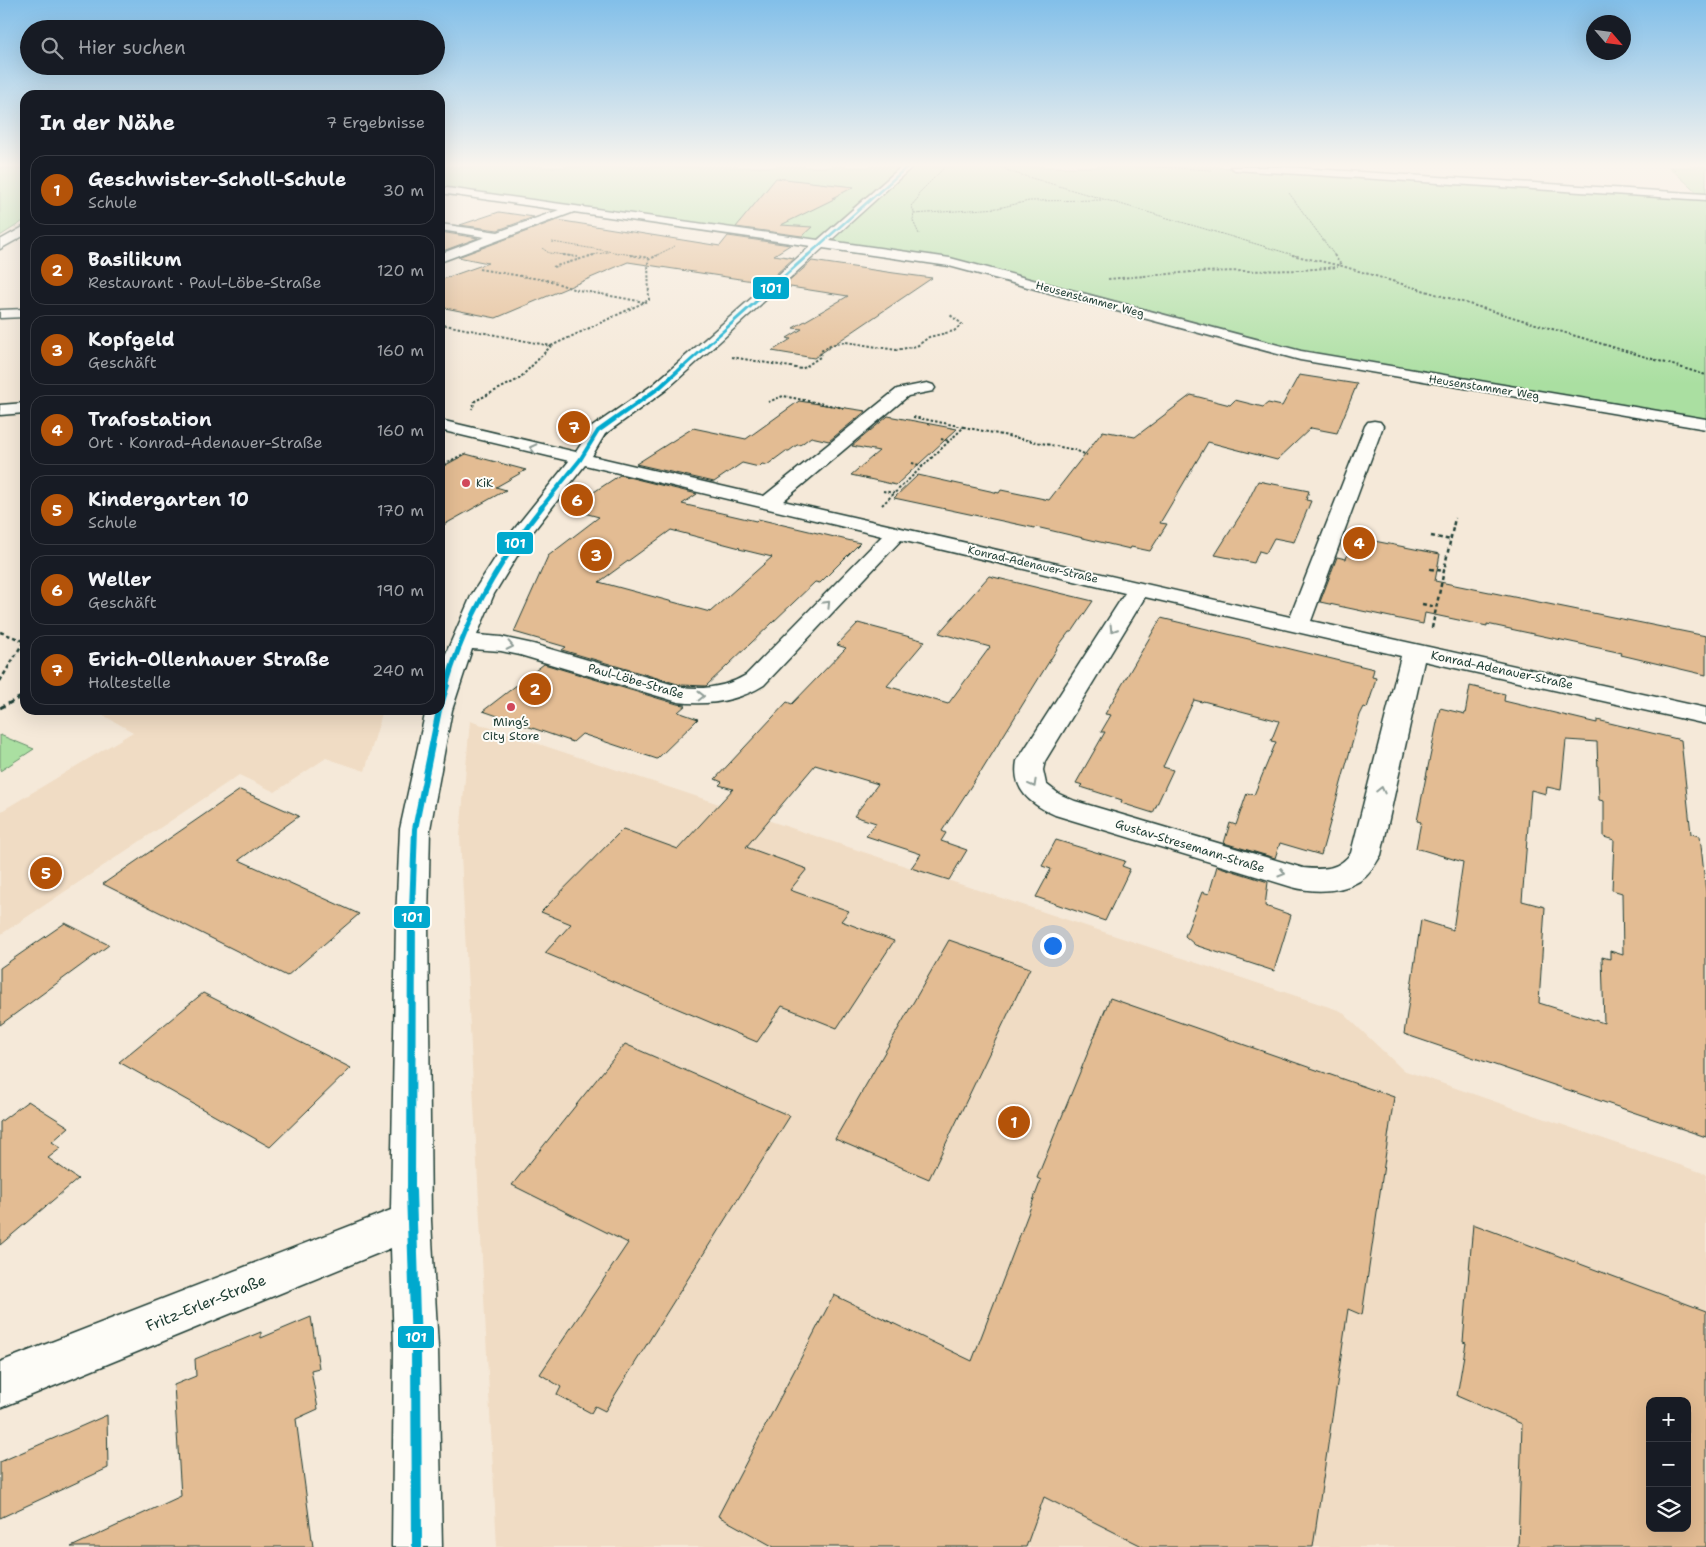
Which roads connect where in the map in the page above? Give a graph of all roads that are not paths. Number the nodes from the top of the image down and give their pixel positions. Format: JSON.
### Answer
{"nodes":[{"id":1,"x":491,"y":239,"type":"edge"},
{"id":2,"x":792,"y":239,"type":"edge"},
{"id":3,"x":829,"y":239,"type":"edge"},
{"id":4,"x":824,"y":244,"type":"junction"},
{"id":5,"x":445,"y":256,"type":"edge"},
{"id":6,"x":20,"y":313,"type":"edge"},
{"id":7,"x":0,"y":314,"type":"edge"},
{"id":8,"x":0,"y":327,"type":"edge"},
{"id":9,"x":927,"y":388,"type":"dead end"},
{"id":10,"x":20,"y":408,"type":"edge"},
{"id":11,"x":0,"y":410,"type":"edge"},
{"id":12,"x":1706,"y":424,"type":"edge"},
{"id":13,"x":445,"y":426,"type":"edge"},
{"id":14,"x":1374,"y":426,"type":"dead end"},
{"id":15,"x":580,"y":460,"type":"junction"},
{"id":16,"x":768,"y":503,"type":"junction"},
{"id":17,"x":896,"y":532,"type":"junction"},
{"id":18,"x":1139,"y":588,"type":"junction"},
{"id":19,"x":1298,"y":624,"type":"junction"},
{"id":20,"x":462,"y":641,"type":"junction"},
{"id":21,"x":1420,"y":652,"type":"junction"},
{"id":22,"x":445,"y":691,"type":"edge"},
{"id":23,"x":439,"y":715,"type":"edge"},
{"id":24,"x":1704,"y":720,"type":"edge"},
{"id":25,"x":411,"y":1221,"type":"junction"},
{"id":26,"x":0,"y":1384,"type":"edge"},
{"id":27,"x":417,"y":1547,"type":"edge"}],
"edges":[{"from":1,"to":5,"type":"street"},
{"from":2,"to":4,"type":"street","name":"Heusenstammer Weg"},
{"from":3,"to":4,"type":"street"},
{"from":4,"to":12,"type":"street","name":"Heusenstammer Weg"},
{"from":4,"to":15,"type":"street"},
{"from":6,"to":7,"type":"street"},
{"from":6,"to":8,"type":"street"},
{"from":9,"to":16,"type":"street"},
{"from":10,"to":11,"type":"street"},
{"from":15,"to":13,"type":"street","name":"Konrad-Adenauer-Straße","one_way":true},
{"from":14,"to":19,"type":"street"},
{"from":15,"to":16,"type":"street","name":"Konrad-Adenauer-Straße"},
{"from":15,"to":20,"type":"street"},
{"from":16,"to":17,"type":"street","name":"Konrad-Adenauer-Straße"},
{"from":17,"to":18,"type":"street","name":"Konrad-Adenauer-Straße"},
{"from":20,"to":17,"type":"street","name":"Paul-Löbe-Straße","one_way":true},
{"from":18,"to":19,"type":"street","name":"Konrad-Adenauer-Straße"},
{"from":18,"to":21,"type":"street","name":"Gustav-Stresemann-Straße","one_way":true},
{"from":19,"to":21,"type":"street","name":"Konrad-Adenauer-Straße"},
{"from":20,"to":22,"type":"street"},
{"from":21,"to":24,"type":"street","name":"Konrad-Adenauer-Straße"},
{"from":23,"to":25,"type":"street"},
{"from":25,"to":26,"type":"street","name":"Fritz-Erler-Straße"},
{"from":25,"to":27,"type":"street"}]}
